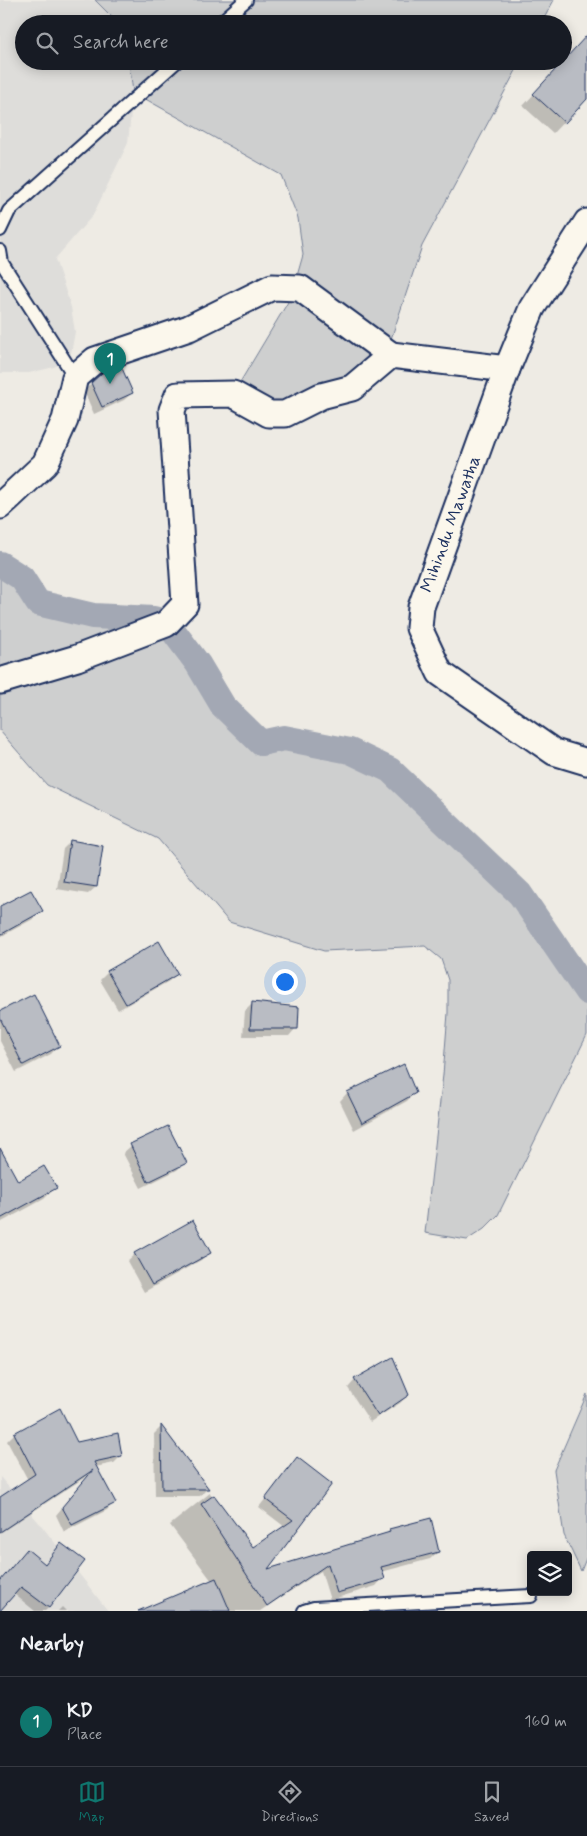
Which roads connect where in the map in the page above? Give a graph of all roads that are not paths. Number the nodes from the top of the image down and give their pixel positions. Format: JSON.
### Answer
{"nodes":[{"id":1,"x":246,"y":0,"type":"edge"},
{"id":2,"x":229,"y":15,"type":"edge"},
{"id":3,"x":167,"y":70,"type":"edge"},
{"id":4,"x":587,"y":222,"type":"edge"},
{"id":5,"x":0,"y":230,"type":"edge"},
{"id":6,"x":0,"y":250,"type":"edge"},
{"id":7,"x":391,"y":355,"type":"junction"},
{"id":8,"x":507,"y":369,"type":"junction"},
{"id":9,"x":75,"y":377,"type":"junction"},
{"id":10,"x":0,"y":506,"type":"edge"},
{"id":11,"x":0,"y":681,"type":"edge"},
{"id":12,"x":587,"y":762,"type":"edge"},
{"id":13,"x":531,"y":1596,"type":"dead end"},
{"id":14,"x":304,"y":1611,"type":"edge"}],
"edges":[{"from":1,"to":2,"type":"lane"},
{"from":3,"to":5,"type":"lane"},
{"from":4,"to":8,"type":"street","name":"Mihindu Mawatha"},
{"from":6,"to":9,"type":"lane"},
{"from":7,"to":8,"type":"street"},
{"from":7,"to":9,"type":"street"},
{"from":7,"to":11,"type":"street"},
{"from":8,"to":12,"type":"street","name":"Mihindu Mawatha"},
{"from":9,"to":10,"type":"street"},
{"from":13,"to":14,"type":"lane"}]}
